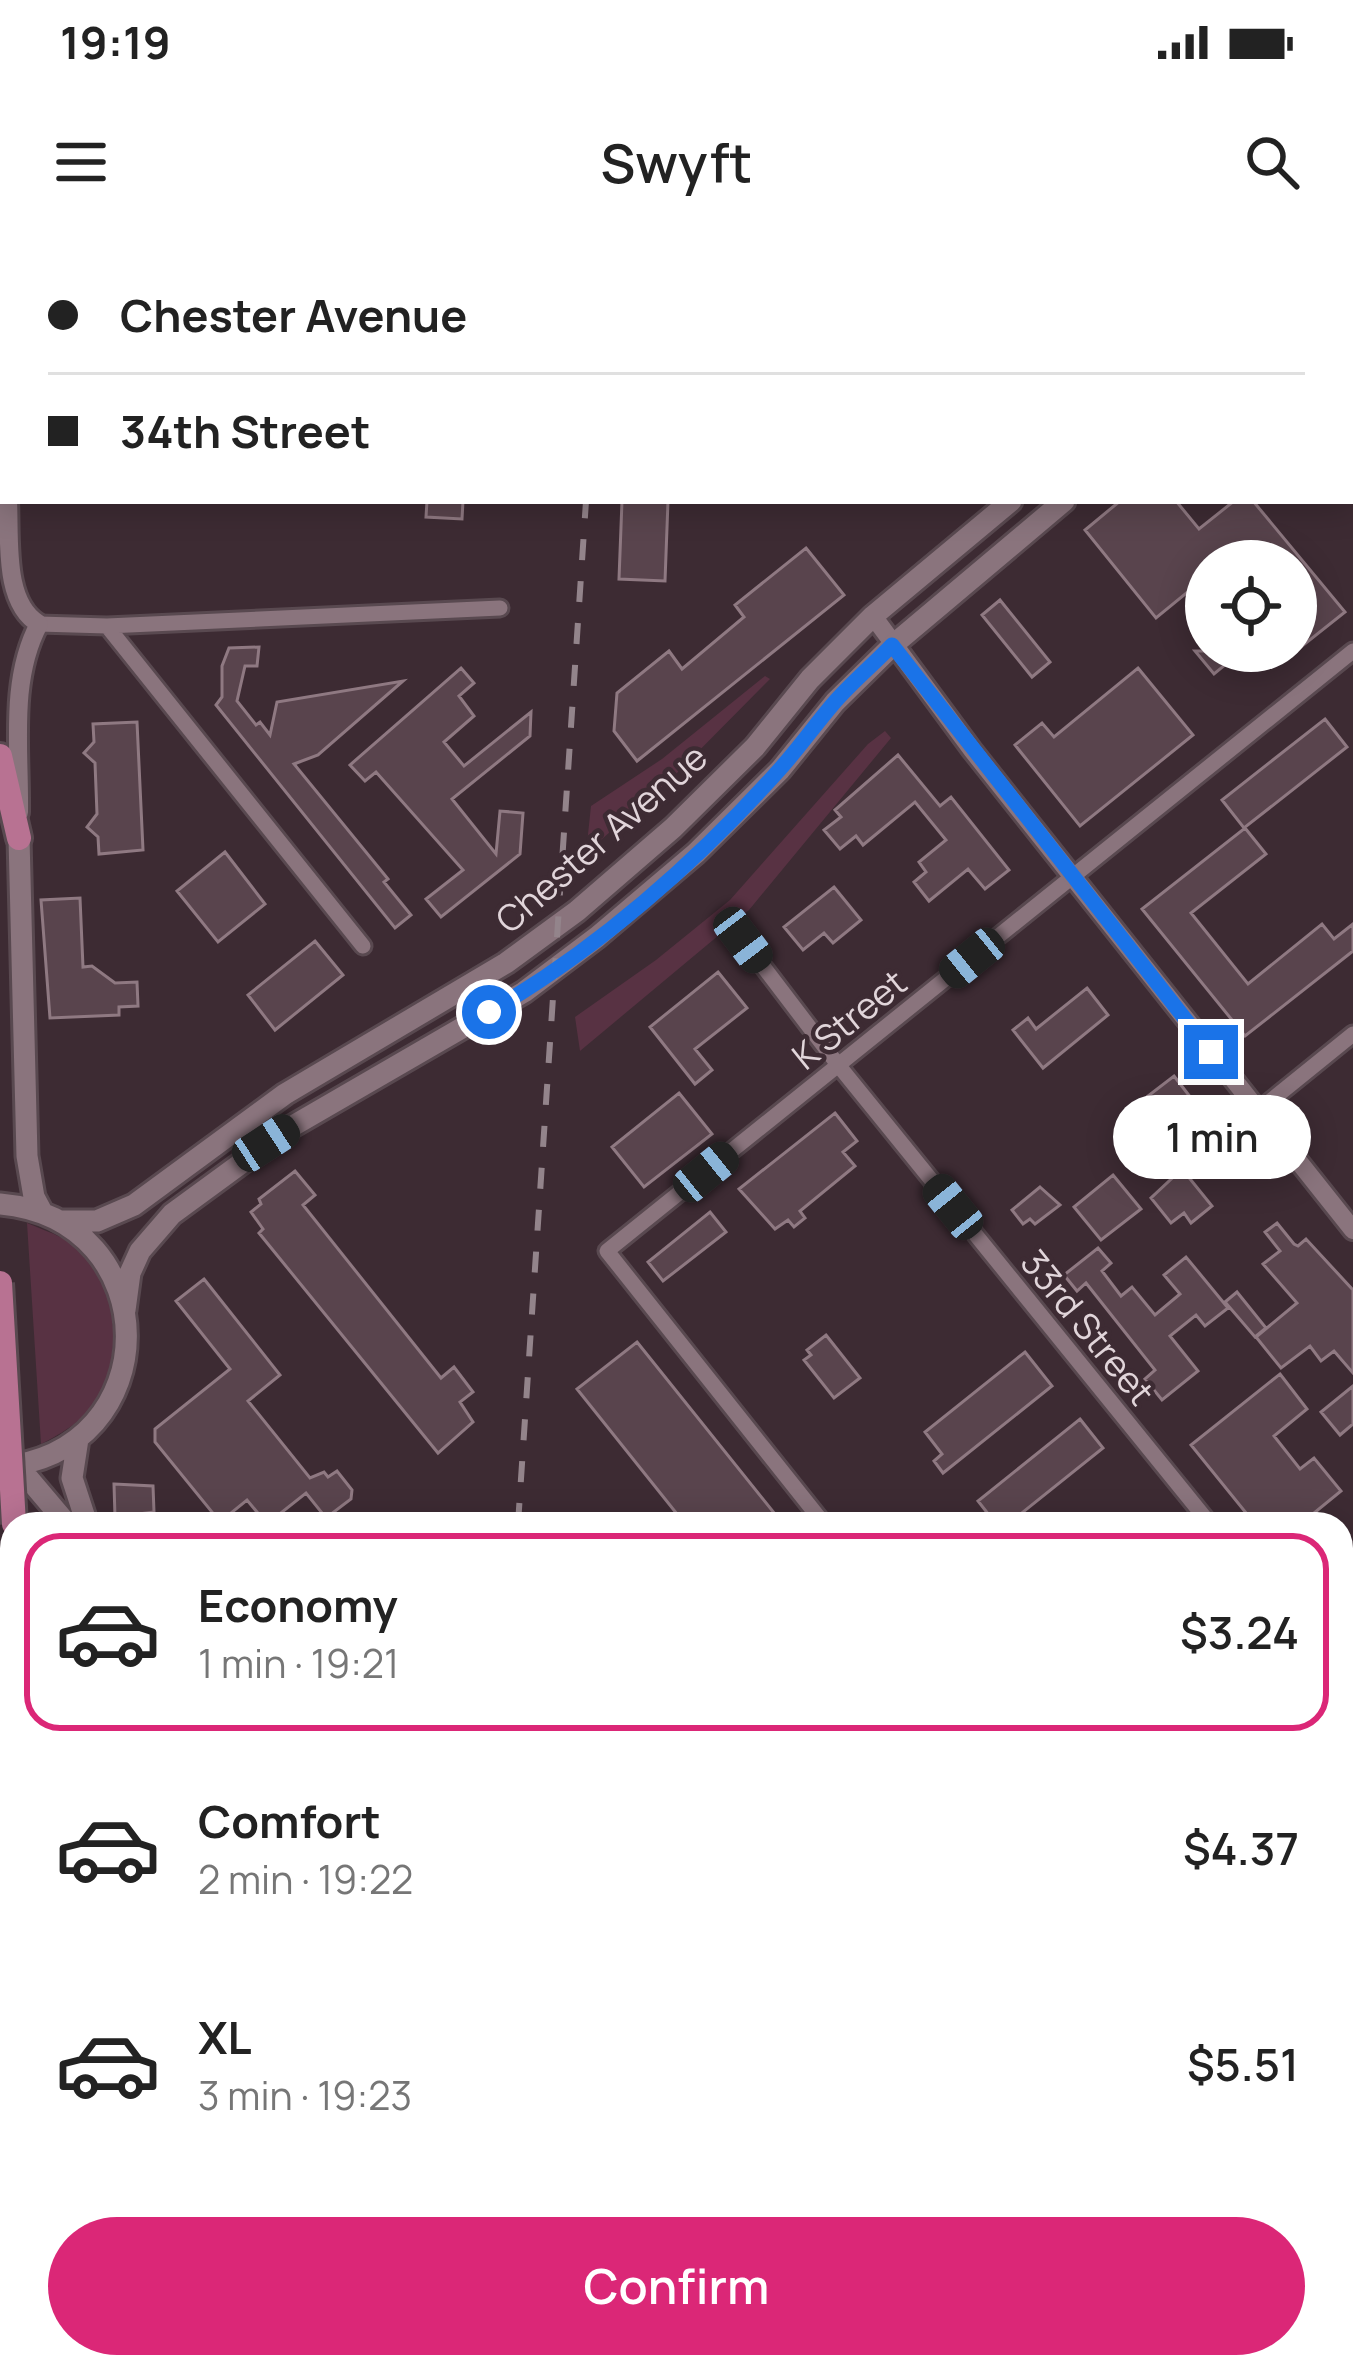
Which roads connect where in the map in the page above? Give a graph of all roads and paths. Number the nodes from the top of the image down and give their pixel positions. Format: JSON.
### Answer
{"nodes":[{"id":1,"x":8,"y":504,"type":"edge"},
{"id":2,"x":1007,"y":504,"type":"edge"},
{"id":3,"x":1060,"y":504,"type":"edge"},
{"id":4,"x":500,"y":608,"type":"dead end"},
{"id":5,"x":873,"y":616,"type":"junction"},
{"id":6,"x":39,"y":624,"type":"junction"},
{"id":7,"x":107,"y":626,"type":"junction"},
{"id":8,"x":892,"y":645,"type":"junction"},
{"id":9,"x":1353,"y":651,"type":"edge"},
{"id":10,"x":0,"y":756,"type":"edge"},
{"id":11,"x":19,"y":838,"type":"junction"},
{"id":12,"x":1072,"y":878,"type":"junction"},
{"id":13,"x":743,"y":940,"type":"dead end"},
{"id":14,"x":363,"y":946,"type":"dead end"},
{"id":15,"x":1353,"y":1034,"type":"edge"},
{"id":16,"x":838,"y":1066,"type":"junction"},
{"id":17,"x":1258,"y":1111,"type":"junction"},
{"id":18,"x":0,"y":1204,"type":"edge"},
{"id":19,"x":51,"y":1217,"type":"junction"},
{"id":20,"x":1353,"y":1230,"type":"edge"},
{"id":21,"x":0,"y":1283,"type":"edge"},
{"id":22,"x":125,"y":1310,"type":"junction"},
{"id":23,"x":78,"y":1439,"type":"junction"},
{"id":24,"x":9,"y":1467,"type":"edge"},
{"id":25,"x":13,"y":1512,"type":"edge"},
{"id":26,"x":55,"y":1512,"type":"edge"},
{"id":27,"x":83,"y":1512,"type":"edge"},
{"id":28,"x":814,"y":1512,"type":"edge"},
{"id":29,"x":1200,"y":1512,"type":"edge"}],
"edges":[{"from":1,"to":6,"type":"street"},
{"from":2,"to":5,"type":"main road","name":"Chester Avenue"},
{"from":3,"to":8,"type":"main road","name":"Chester Avenue"},
{"from":4,"to":7,"type":"street"},
{"from":5,"to":8,"type":"street"},
{"from":5,"to":19,"type":"main road","name":"Chester Avenue"},
{"from":6,"to":7,"type":"street"},
{"from":6,"to":11,"type":"street"},
{"from":7,"to":14,"type":"street"},
{"from":8,"to":12,"type":"street"},
{"from":8,"to":22,"type":"main road","name":"Chester Avenue"},
{"from":9,"to":12,"type":"street","name":"K Street"},
{"from":10,"to":11,"type":"highway"},
{"from":11,"to":19,"type":"main road"},
{"from":12,"to":16,"type":"street","name":"K Street"},
{"from":12,"to":17,"type":"street"},
{"from":13,"to":16,"type":"street","name":"33rd Street"},
{"from":15,"to":17,"type":"street"},
{"from":16,"to":28,"type":"street","name":"K Street"},
{"from":16,"to":29,"type":"street","name":"33rd Street"},
{"from":17,"to":20,"type":"street"},
{"from":18,"to":19,"type":"main road"},
{"from":19,"to":22,"type":"main road"},
{"from":21,"to":25,"type":"highway","bridge":true},
{"from":22,"to":23,"type":"main road"},
{"from":23,"to":24,"type":"main road"},
{"from":23,"to":27,"type":"main road"},
{"from":24,"to":26,"type":"main road"}]}
